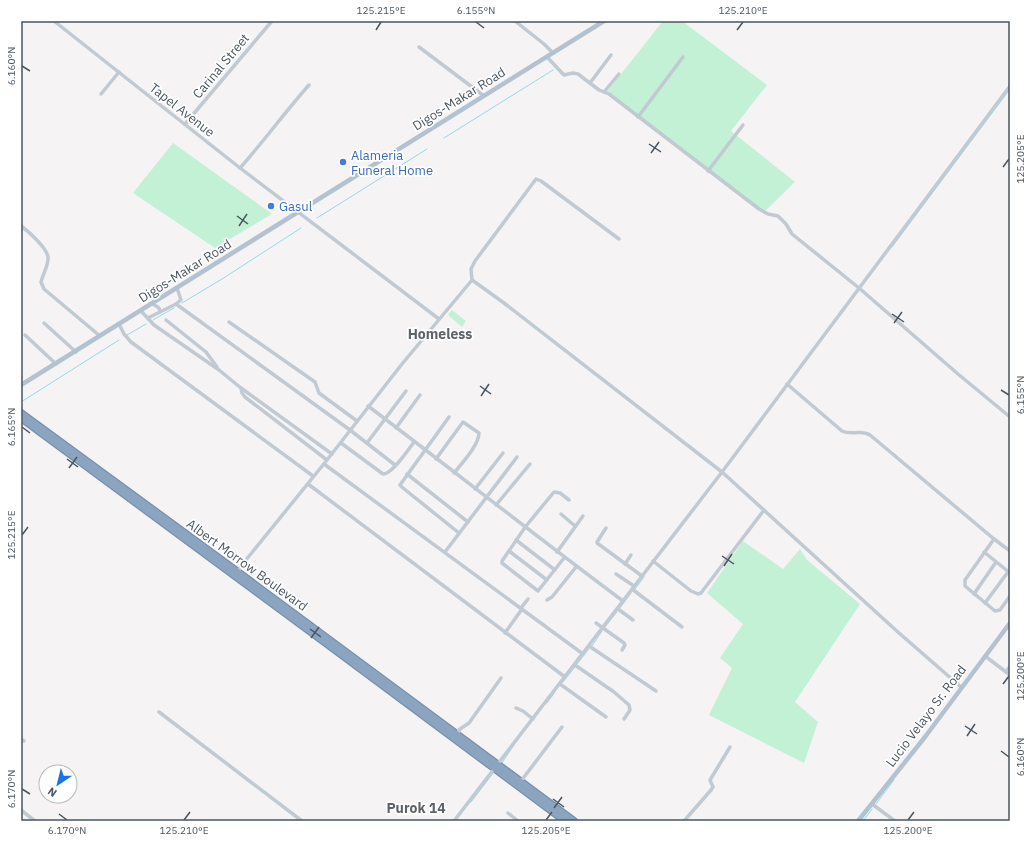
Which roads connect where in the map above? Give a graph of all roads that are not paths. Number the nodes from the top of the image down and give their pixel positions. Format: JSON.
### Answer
{"nodes":[{"id":1,"x":54,"y":21,"type":"edge"},
{"id":2,"x":272,"y":21,"type":"edge"},
{"id":3,"x":515,"y":21,"type":"edge"},
{"id":4,"x":604,"y":21,"type":"edge"},
{"id":5,"x":418,"y":47,"type":"dead end"},
{"id":6,"x":553,"y":53,"type":"junction"},
{"id":7,"x":611,"y":55,"type":"dead end"},
{"id":8,"x":547,"y":56,"type":"junction"},
{"id":9,"x":683,"y":57,"type":"dead end"},
{"id":10,"x":119,"y":72,"type":"junction"},
{"id":11,"x":618,"y":74,"type":"dead end"},
{"id":12,"x":590,"y":83,"type":"junction"},
{"id":13,"x":310,"y":85,"type":"dead end"},
{"id":14,"x":1010,"y":86,"type":"edge"},
{"id":15,"x":604,"y":92,"type":"junction"},
{"id":16,"x":101,"y":94,"type":"dead end"},
{"id":17,"x":484,"y":96,"type":"junction"},
{"id":18,"x":638,"y":117,"type":"junction"},
{"id":19,"x":185,"y":124,"type":"junction"},
{"id":20,"x":743,"y":125,"type":"dead end"},
{"id":21,"x":240,"y":168,"type":"junction"},
{"id":22,"x":708,"y":171,"type":"junction"},
{"id":23,"x":298,"y":213,"type":"junction"},
{"id":24,"x":21,"y":226,"type":"edge"},
{"id":25,"x":619,"y":239,"type":"dead end"},
{"id":26,"x":472,"y":280,"type":"junction"},
{"id":27,"x":177,"y":288,"type":"junction"},
{"id":28,"x":859,"y":288,"type":"junction"},
{"id":29,"x":153,"y":304,"type":"junction"},
{"id":30,"x":176,"y":304,"type":"junction"},
{"id":31,"x":141,"y":311,"type":"junction"},
{"id":32,"x":160,"y":312,"type":"junction"},
{"id":33,"x":148,"y":318,"type":"junction"},
{"id":34,"x":439,"y":319,"type":"junction"},
{"id":35,"x":166,"y":320,"type":"dead end"},
{"id":36,"x":229,"y":322,"type":"dead end"},
{"id":37,"x":44,"y":323,"type":"dead end"},
{"id":38,"x":119,"y":324,"type":"junction"},
{"id":39,"x":25,"y":335,"type":"dead end"},
{"id":40,"x":100,"y":336,"type":"junction"},
{"id":41,"x":76,"y":352,"type":"junction"},
{"id":42,"x":206,"y":352,"type":"junction"},
{"id":43,"x":202,"y":359,"type":"junction"},
{"id":44,"x":56,"y":364,"type":"junction"},
{"id":45,"x":219,"y":370,"type":"junction"},
{"id":46,"x":787,"y":384,"type":"junction"},
{"id":47,"x":21,"y":386,"type":"edge"},
{"id":48,"x":242,"y":388,"type":"junction"},
{"id":49,"x":406,"y":391,"type":"dead end"},
{"id":50,"x":420,"y":395,"type":"dead end"},
{"id":51,"x":368,"y":406,"type":"junction"},
{"id":52,"x":21,"y":413,"type":"edge"},
{"id":53,"x":449,"y":417,"type":"dead end"},
{"id":54,"x":1010,"y":417,"type":"edge"},
{"id":55,"x":21,"y":418,"type":"edge"},
{"id":56,"x":385,"y":419,"type":"junction"},
{"id":57,"x":357,"y":421,"type":"junction"},
{"id":58,"x":396,"y":428,"type":"junction"},
{"id":59,"x":350,"y":430,"type":"junction"},
{"id":60,"x":341,"y":442,"type":"junction"},
{"id":61,"x":414,"y":442,"type":"junction"},
{"id":62,"x":367,"y":443,"type":"junction"},
{"id":63,"x":425,"y":451,"type":"junction"},
{"id":64,"x":503,"y":453,"type":"dead end"},
{"id":65,"x":332,"y":454,"type":"junction"},
{"id":66,"x":518,"y":457,"type":"dead end"},
{"id":67,"x":436,"y":459,"type":"junction"},
{"id":68,"x":328,"y":460,"type":"junction"},
{"id":69,"x":324,"y":464,"type":"junction"},
{"id":70,"x":530,"y":464,"type":"dead end"},
{"id":71,"x":395,"y":465,"type":"junction"},
{"id":72,"x":722,"y":472,"type":"junction"},
{"id":73,"x":454,"y":473,"type":"junction"},
{"id":74,"x":407,"y":474,"type":"junction"},
{"id":75,"x":313,"y":476,"type":"junction"},
{"id":76,"x":308,"y":484,"type":"junction"},
{"id":77,"x":475,"y":489,"type":"junction"},
{"id":78,"x":486,"y":497,"type":"junction"},
{"id":79,"x":569,"y":500,"type":"dead end"},
{"id":80,"x":496,"y":505,"type":"junction"},
{"id":81,"x":764,"y":510,"type":"junction"},
{"id":82,"x":561,"y":514,"type":"dead end"},
{"id":83,"x":582,"y":516,"type":"dead end"},
{"id":84,"x":468,"y":522,"type":"junction"},
{"id":85,"x":526,"y":526,"type":"junction"},
{"id":86,"x":575,"y":526,"type":"junction"},
{"id":87,"x":606,"y":528,"type":"dead end"},
{"id":88,"x":459,"y":533,"type":"junction"},
{"id":89,"x":994,"y":539,"type":"junction"},
{"id":90,"x":516,"y":540,"type":"junction"},
{"id":91,"x":509,"y":551,"type":"junction"},
{"id":92,"x":1010,"y":551,"type":"edge"},
{"id":93,"x":445,"y":552,"type":"junction"},
{"id":94,"x":557,"y":552,"type":"junction"},
{"id":95,"x":984,"y":552,"type":"junction"},
{"id":96,"x":631,"y":555,"type":"dead end"},
{"id":97,"x":564,"y":558,"type":"junction"},
{"id":98,"x":653,"y":562,"type":"junction"},
{"id":99,"x":996,"y":562,"type":"junction"},
{"id":100,"x":625,"y":564,"type":"junction"},
{"id":101,"x":576,"y":567,"type":"junction"},
{"id":102,"x":555,"y":570,"type":"junction"},
{"id":103,"x":1009,"y":573,"type":"edge"},
{"id":104,"x":237,"y":574,"type":"junction"},
{"id":105,"x":616,"y":574,"type":"dead end"},
{"id":106,"x":642,"y":576,"type":"junction"},
{"id":107,"x":547,"y":580,"type":"junction"},
{"id":108,"x":633,"y":588,"type":"junction"},
{"id":109,"x":974,"y":594,"type":"junction"},
{"id":110,"x":1010,"y":596,"type":"edge"},
{"id":111,"x":528,"y":599,"type":"dead end"},
{"id":112,"x":547,"y":600,"type":"dead end"},
{"id":113,"x":623,"y":601,"type":"junction"},
{"id":114,"x":985,"y":603,"type":"junction"},
{"id":115,"x":521,"y":608,"type":"junction"},
{"id":116,"x":618,"y":609,"type":"junction"},
{"id":117,"x":633,"y":620,"type":"dead end"},
{"id":118,"x":596,"y":623,"type":"dead end"},
{"id":119,"x":1010,"y":624,"type":"edge"},
{"id":120,"x":682,"y":627,"type":"dead end"},
{"id":121,"x":603,"y":628,"type":"junction"},
{"id":122,"x":505,"y":633,"type":"junction"},
{"id":123,"x":589,"y":646,"type":"junction"},
{"id":124,"x":622,"y":650,"type":"dead end"},
{"id":125,"x":583,"y":654,"type":"junction"},
{"id":126,"x":985,"y":656,"type":"junction"},
{"id":127,"x":575,"y":665,"type":"junction"},
{"id":128,"x":1010,"y":666,"type":"edge"},
{"id":129,"x":1006,"y":672,"type":"junction"},
{"id":130,"x":1010,"y":675,"type":"edge"},
{"id":131,"x":565,"y":677,"type":"junction"},
{"id":132,"x":501,"y":678,"type":"dead end"},
{"id":133,"x":560,"y":684,"type":"junction"},
{"id":134,"x":961,"y":687,"type":"junction"},
{"id":135,"x":656,"y":691,"type":"dead end"},
{"id":136,"x":516,"y":708,"type":"dead end"},
{"id":137,"x":159,"y":712,"type":"dead end"},
{"id":138,"x":606,"y":717,"type":"dead end"},
{"id":139,"x":533,"y":718,"type":"junction"},
{"id":140,"x":624,"y":719,"type":"dead end"},
{"id":141,"x":562,"y":727,"type":"dead end"},
{"id":142,"x":457,"y":734,"type":"junction"},
{"id":143,"x":730,"y":747,"type":"dead end"},
{"id":144,"x":497,"y":767,"type":"junction"},
{"id":145,"x":520,"y":781,"type":"junction"},
{"id":146,"x":872,"y":804,"type":"junction"},
{"id":147,"x":21,"y":810,"type":"edge"},
{"id":148,"x":508,"y":813,"type":"dead end"},
{"id":149,"x":456,"y":819,"type":"edge"},
{"id":150,"x":35,"y":821,"type":"edge"},
{"id":151,"x":302,"y":821,"type":"edge"},
{"id":152,"x":462,"y":821,"type":"edge"},
{"id":153,"x":518,"y":821,"type":"edge"},
{"id":154,"x":565,"y":821,"type":"edge"},
{"id":155,"x":574,"y":821,"type":"edge"},
{"id":156,"x":684,"y":821,"type":"edge"},
{"id":157,"x":858,"y":821,"type":"edge"},
{"id":158,"x":895,"y":821,"type":"edge"}],
"edges":[{"from":1,"to":10,"type":"street","name":"Tapel Avenue"},
{"from":2,"to":19,"type":"street","name":"Carinal Street"},
{"from":3,"to":6,"type":"street"},
{"from":4,"to":6,"type":"main road","name":"Digos-Makar Road"},
{"from":5,"to":17,"type":"street"},
{"from":6,"to":8,"type":"main road","name":"Digos-Makar Road"},
{"from":7,"to":12,"type":"street"},
{"from":8,"to":12,"type":"street"},
{"from":8,"to":17,"type":"main road","name":"Digos-Makar Road"},
{"from":9,"to":18,"type":"street"},
{"from":10,"to":16,"type":"street"},
{"from":10,"to":19,"type":"street","name":"Tapel Avenue"},
{"from":11,"to":15,"type":"street"},
{"from":12,"to":15,"type":"street"},
{"from":13,"to":21,"type":"street"},
{"from":14,"to":28,"type":"street"},
{"from":15,"to":18,"type":"street"},
{"from":17,"to":23,"type":"main road","name":"Digos-Makar Road"},
{"from":18,"to":22,"type":"street"},
{"from":19,"to":21,"type":"street","name":"Tapel Avenue"},
{"from":20,"to":22,"type":"street"},
{"from":21,"to":23,"type":"street","name":"Tapel Avenue"},
{"from":22,"to":28,"type":"street"},
{"from":23,"to":27,"type":"main road","name":"Digos-Makar Road"},
{"from":23,"to":34,"type":"street","name":"Tapel Avenue"},
{"from":24,"to":40,"type":"street"},
{"from":25,"to":26,"type":"street"},
{"from":26,"to":34,"type":"street"},
{"from":26,"to":72,"type":"street"},
{"from":27,"to":29,"type":"main road","name":"Digos-Makar Road"},
{"from":27,"to":30,"type":"street"},
{"from":28,"to":46,"type":"street"},
{"from":28,"to":54,"type":"street"},
{"from":29,"to":31,"type":"main road","name":"Digos-Makar Road"},
{"from":29,"to":32,"type":"street"},
{"from":30,"to":32,"type":"street"},
{"from":30,"to":59,"type":"street"},
{"from":31,"to":33,"type":"street"},
{"from":31,"to":38,"type":"main road","name":"Digos-Makar Road"},
{"from":32,"to":33,"type":"street"},
{"from":33,"to":43,"type":"street"},
{"from":34,"to":51,"type":"street"},
{"from":35,"to":42,"type":"street"},
{"from":36,"to":57,"type":"street"},
{"from":37,"to":41,"type":"street"},
{"from":38,"to":40,"type":"main road","name":"Digos-Makar Road"},
{"from":38,"to":75,"type":"street"},
{"from":39,"to":44,"type":"street"},
{"from":40,"to":41,"type":"main road","name":"Digos-Makar Road"},
{"from":41,"to":44,"type":"main road","name":"Digos-Makar Road"},
{"from":42,"to":43,"type":"street"},
{"from":42,"to":45,"type":"street"},
{"from":43,"to":45,"type":"street"},
{"from":44,"to":47,"type":"main road","name":"Digos-Makar Road"},
{"from":45,"to":48,"type":"street"},
{"from":46,"to":72,"type":"street"},
{"from":46,"to":89,"type":"street"},
{"from":48,"to":65,"type":"street"},
{"from":48,"to":68,"type":"street"},
{"from":49,"to":56,"type":"street"},
{"from":50,"to":58,"type":"street"},
{"from":51,"to":56,"type":"street"},
{"from":51,"to":57,"type":"street"},
{"from":52,"to":104,"type":"highway","name":"Albert Morrow Boulevard"},
{"from":53,"to":63,"type":"street"},
{"from":55,"to":104,"type":"highway","name":"Albert Morrow Boulevard"},
{"from":56,"to":58,"type":"street"},
{"from":56,"to":62,"type":"street"},
{"from":57,"to":59,"type":"street"},
{"from":58,"to":61,"type":"street"},
{"from":59,"to":60,"type":"street"},
{"from":59,"to":62,"type":"street"},
{"from":60,"to":65,"type":"street"},
{"from":60,"to":71,"type":"street"},
{"from":61,"to":63,"type":"street"},
{"from":61,"to":71,"type":"street"},
{"from":62,"to":71,"type":"street"},
{"from":63,"to":67,"type":"street"},
{"from":63,"to":74,"type":"street"},
{"from":64,"to":77,"type":"street"},
{"from":65,"to":68,"type":"street"},
{"from":66,"to":78,"type":"street"},
{"from":67,"to":73,"type":"street"},
{"from":67,"to":73,"type":"street"},
{"from":68,"to":69,"type":"street"},
{"from":69,"to":75,"type":"street"},
{"from":69,"to":93,"type":"street"},
{"from":70,"to":80,"type":"street"},
{"from":72,"to":81,"type":"street"},
{"from":72,"to":98,"type":"street"},
{"from":73,"to":77,"type":"street"},
{"from":74,"to":84,"type":"street"},
{"from":74,"to":88,"type":"street"},
{"from":75,"to":76,"type":"street"},
{"from":76,"to":104,"type":"street"},
{"from":76,"to":122,"type":"street"},
{"from":77,"to":78,"type":"street"},
{"from":78,"to":80,"type":"street"},
{"from":78,"to":84,"type":"street"},
{"from":79,"to":85,"type":"street"},
{"from":80,"to":85,"type":"street"},
{"from":81,"to":98,"type":"street"},
{"from":81,"to":134,"type":"street"},
{"from":82,"to":86,"type":"street"},
{"from":83,"to":86,"type":"street"},
{"from":84,"to":88,"type":"street"},
{"from":85,"to":90,"type":"street"},
{"from":85,"to":94,"type":"street"},
{"from":86,"to":94,"type":"street"},
{"from":87,"to":100,"type":"street"},
{"from":88,"to":93,"type":"street"},
{"from":89,"to":92,"type":"street"},
{"from":89,"to":95,"type":"street"},
{"from":90,"to":91,"type":"street"},
{"from":90,"to":102,"type":"street"},
{"from":91,"to":107,"type":"street"},
{"from":91,"to":107,"type":"street"},
{"from":93,"to":115,"type":"street"},
{"from":94,"to":97,"type":"street"},
{"from":95,"to":99,"type":"street"},
{"from":95,"to":109,"type":"street"},
{"from":96,"to":100,"type":"street"},
{"from":97,"to":101,"type":"street"},
{"from":97,"to":102,"type":"street"},
{"from":98,"to":106,"type":"street"},
{"from":99,"to":103,"type":"street"},
{"from":99,"to":109,"type":"street"},
{"from":100,"to":106,"type":"street"},
{"from":101,"to":112,"type":"street"},
{"from":101,"to":113,"type":"street"},
{"from":102,"to":107,"type":"street"},
{"from":103,"to":114,"type":"street"},
{"from":104,"to":142,"type":"highway","name":"Albert Morrow Boulevard"},
{"from":104,"to":144,"type":"highway","name":"Albert Morrow Boulevard"},
{"from":105,"to":108,"type":"street"},
{"from":106,"to":108,"type":"street"},
{"from":108,"to":113,"type":"street"},
{"from":108,"to":120,"type":"street"},
{"from":109,"to":114,"type":"street"},
{"from":110,"to":114,"type":"street"},
{"from":111,"to":115,"type":"street"},
{"from":113,"to":116,"type":"street"},
{"from":115,"to":122,"type":"street"},
{"from":115,"to":125,"type":"street"},
{"from":116,"to":117,"type":"street"},
{"from":116,"to":121,"type":"street"},
{"from":118,"to":121,"type":"street"},
{"from":119,"to":126,"type":"main road","name":"Lucio Velayo Sr. Road"},
{"from":121,"to":123,"type":"street"},
{"from":121,"to":124,"type":"street"},
{"from":122,"to":131,"type":"street"},
{"from":123,"to":125,"type":"street"},
{"from":123,"to":135,"type":"street"},
{"from":125,"to":127,"type":"street"},
{"from":126,"to":129,"type":"street"},
{"from":126,"to":134,"type":"main road","name":"Lucio Velayo Sr. Road"},
{"from":127,"to":131,"type":"street"},
{"from":127,"to":140,"type":"street"},
{"from":128,"to":129,"type":"street"},
{"from":129,"to":130,"type":"street"},
{"from":131,"to":133,"type":"street"},
{"from":132,"to":142,"type":"street"},
{"from":133,"to":138,"type":"street"},
{"from":133,"to":139,"type":"street"},
{"from":134,"to":146,"type":"main road","name":"Lucio Velayo Sr. Road"},
{"from":136,"to":139,"type":"street"},
{"from":137,"to":151,"type":"street"},
{"from":139,"to":144,"type":"street"},
{"from":141,"to":145,"type":"street"},
{"from":142,"to":144,"type":"highway","name":"Albert Morrow Boulevard"},
{"from":143,"to":156,"type":"street"},
{"from":144,"to":145,"type":"highway","name":"Albert Morrow Boulevard"},
{"from":144,"to":149,"type":"street"},
{"from":144,"to":154,"type":"highway","name":"Albert Morrow Boulevard"},
{"from":145,"to":155,"type":"highway","name":"Albert Morrow Boulevard"},
{"from":146,"to":157,"type":"main road","name":"Lucio Velayo Sr. Road"},
{"from":146,"to":158,"type":"street"},
{"from":147,"to":150,"type":"street"},
{"from":148,"to":153,"type":"street"},
{"from":149,"to":152,"type":"street"}]}
